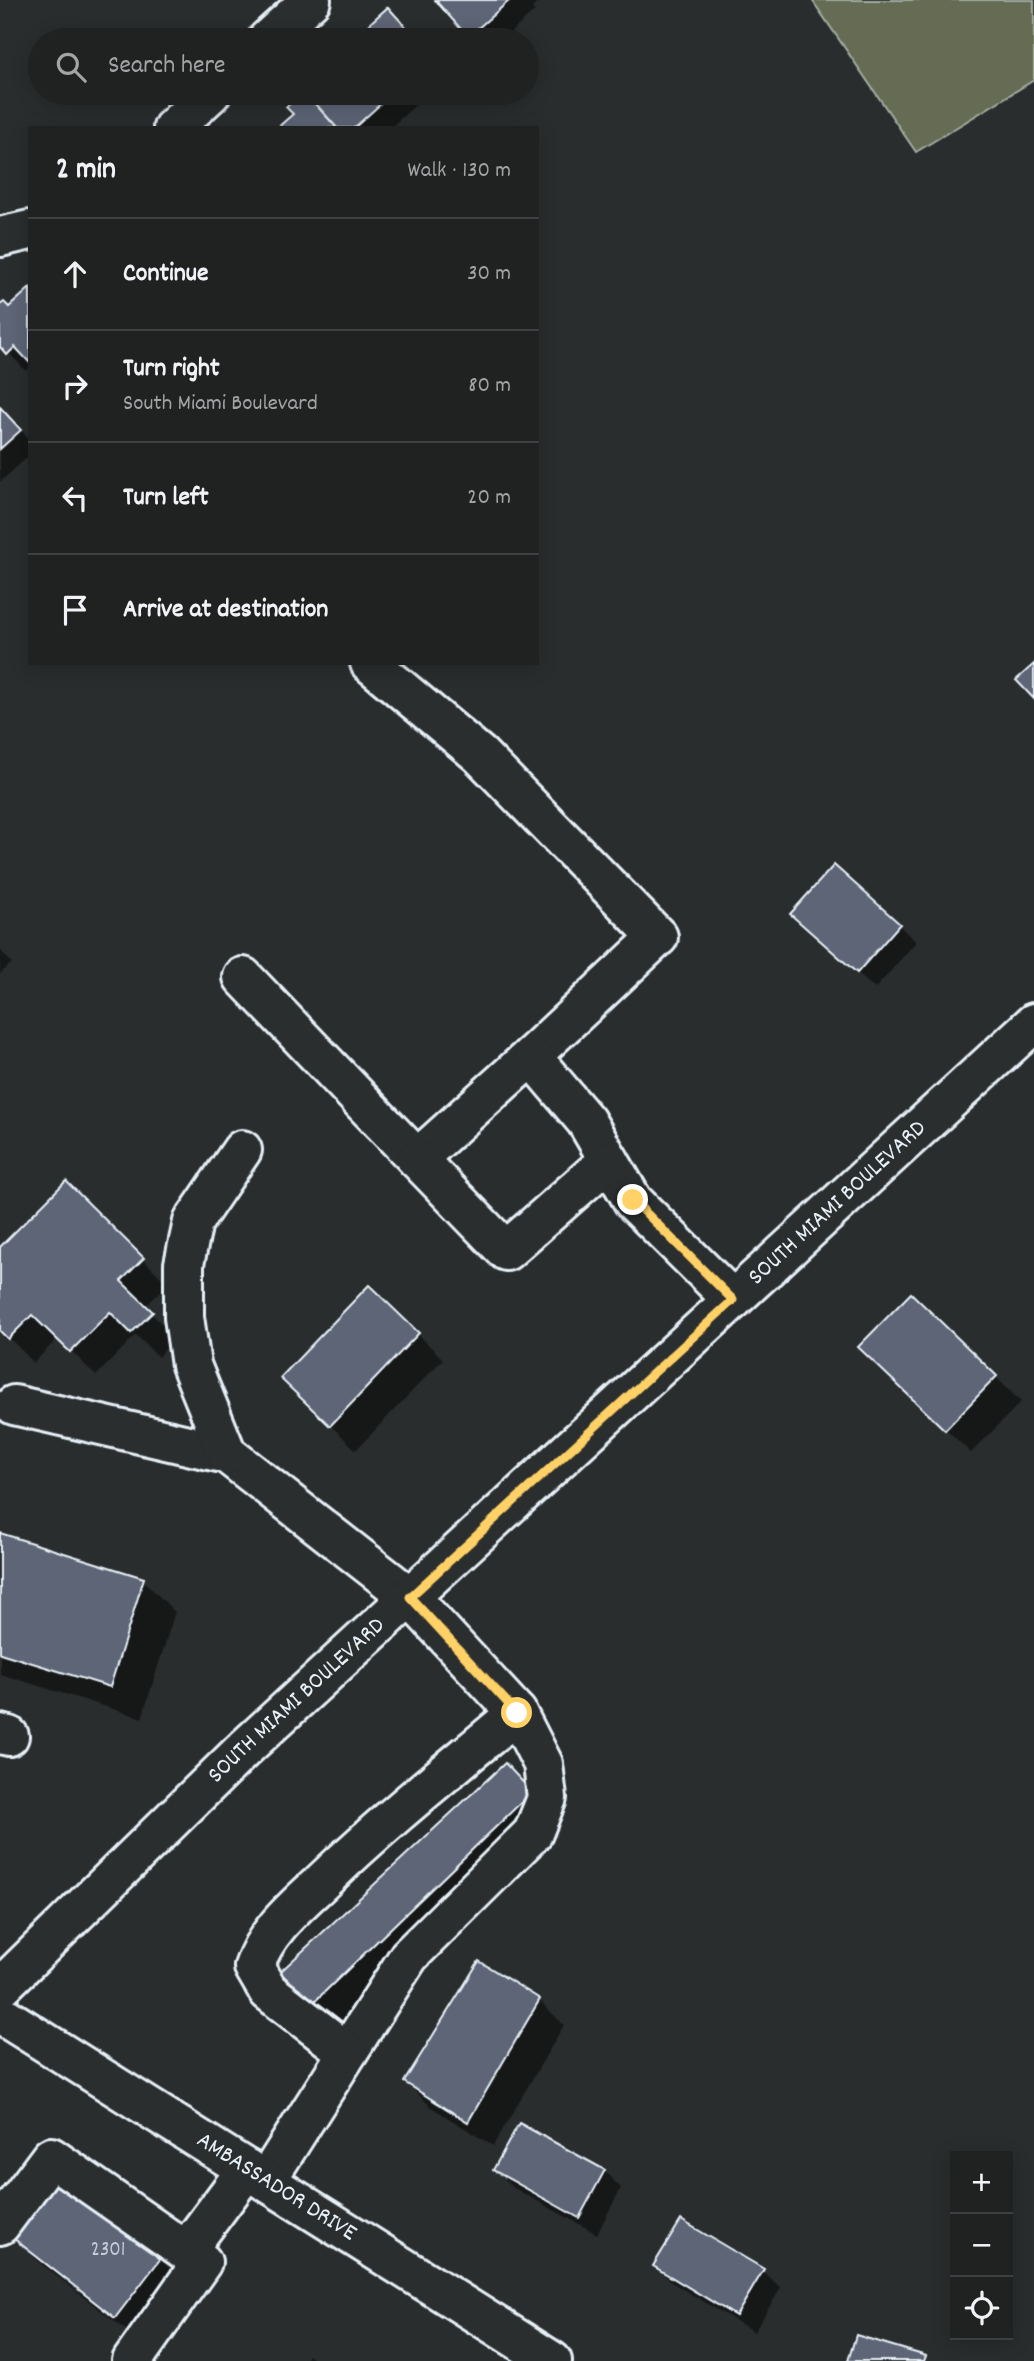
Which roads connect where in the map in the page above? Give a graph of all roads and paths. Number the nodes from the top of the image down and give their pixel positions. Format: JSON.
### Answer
{"nodes":[{"id":1,"x":311,"y":0,"type":"edge"},
{"id":2,"x":280,"y":28,"type":"edge"},
{"id":3,"x":198,"y":105,"type":"edge"},
{"id":4,"x":175,"y":126,"type":"edge"},
{"id":5,"x":28,"y":230,"type":"edge"},
{"id":6,"x":0,"y":237,"type":"edge"},
{"id":7,"x":372,"y":665,"type":"edge"},
{"id":8,"x":243,"y":977,"type":"dead end"},
{"id":9,"x":1034,"y":1023,"type":"edge"},
{"id":10,"x":531,"y":1056,"type":"junction"},
{"id":11,"x":242,"y":1150,"type":"dead end"},
{"id":12,"x":417,"y":1159,"type":"junction"},
{"id":13,"x":609,"y":1160,"type":"junction"},
{"id":14,"x":733,"y":1300,"type":"junction"},
{"id":15,"x":14,"y":1405,"type":"dead end"},
{"id":16,"x":227,"y":1454,"type":"junction"},
{"id":17,"x":410,"y":1597,"type":"junction"},
{"id":18,"x":517,"y":1713,"type":"junction"},
{"id":19,"x":0,"y":1988,"type":"edge"},
{"id":20,"x":0,"y":2014,"type":"edge"},
{"id":21,"x":347,"y":2052,"type":"junction"},
{"id":22,"x":256,"y":2175,"type":"junction"},
{"id":23,"x":0,"y":2225,"type":"edge"},
{"id":24,"x":186,"y":2252,"type":"junction"},
{"id":25,"x":132,"y":2361,"type":"edge"},
{"id":26,"x":552,"y":2361,"type":"edge"}],
"edges":[{"from":1,"to":2,"type":"main road"},
{"from":3,"to":4,"type":"main road"},
{"from":5,"to":6,"type":"main road"},
{"from":7,"to":10,"type":"main road"},
{"from":8,"to":12,"type":"main road"},
{"from":9,"to":14,"type":"main road","name":"SOUTH MIAMI BOULEVARD"},
{"from":10,"to":12,"type":"main road"},
{"from":10,"to":13,"type":"main road"},
{"from":11,"to":16,"type":"main road"},
{"from":12,"to":13,"type":"main road"},
{"from":13,"to":14,"type":"main road"},
{"from":14,"to":17,"type":"main road","name":"SOUTH MIAMI BOULEVARD"},
{"from":15,"to":16,"type":"main road"},
{"from":16,"to":17,"type":"main road"},
{"from":17,"to":18,"type":"main road"},
{"from":17,"to":19,"type":"main road","name":"SOUTH MIAMI BOULEVARD"},
{"from":18,"to":21,"type":"main road"},
{"from":18,"to":21,"type":"main road"},
{"from":20,"to":22,"type":"main road","name":"AMBASSADOR DRIVE"},
{"from":21,"to":22,"type":"main road"},
{"from":22,"to":24,"type":"main road"},
{"from":22,"to":26,"type":"main road","name":"AMBASSADOR DRIVE"},
{"from":23,"to":24,"type":"main road"},
{"from":24,"to":25,"type":"main road"}]}
